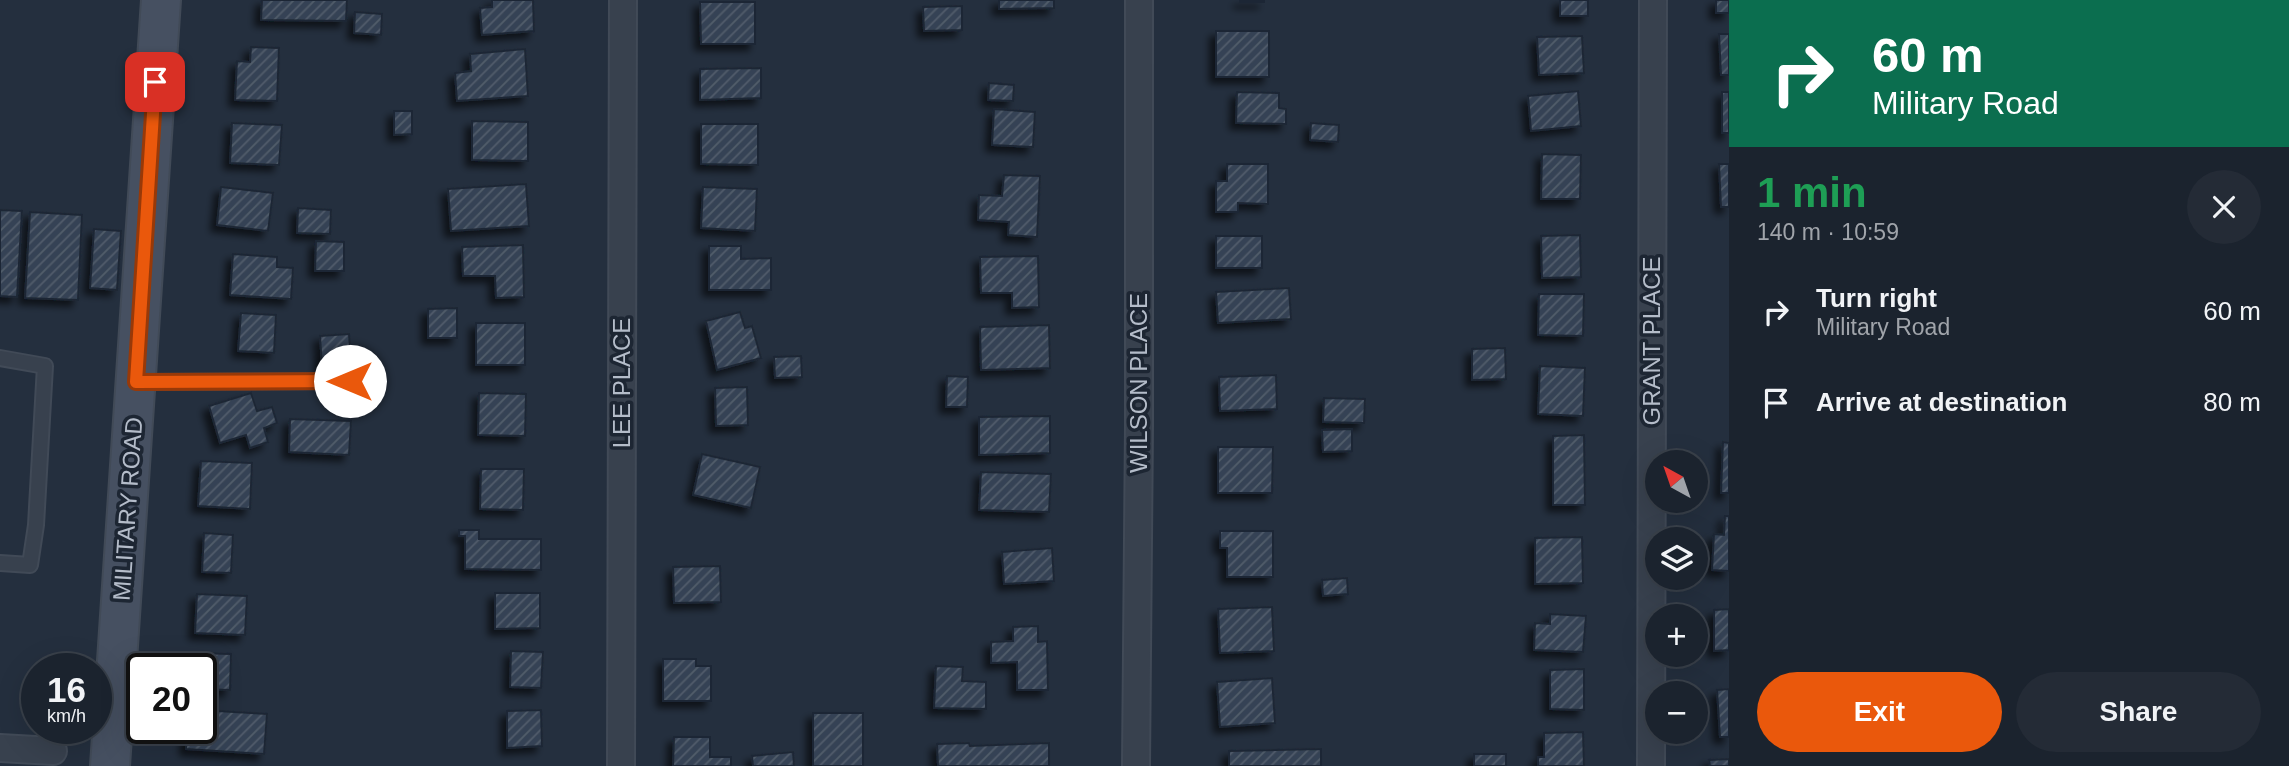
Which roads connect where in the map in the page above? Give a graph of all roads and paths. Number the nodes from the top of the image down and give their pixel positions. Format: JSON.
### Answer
{"nodes":[{"id":1,"x":161,"y":0,"type":"edge"},
{"id":2,"x":623,"y":0,"type":"edge"},
{"id":3,"x":1139,"y":0,"type":"edge"},
{"id":4,"x":1653,"y":0,"type":"edge"},
{"id":5,"x":0,"y":358,"type":"edge"},
{"id":6,"x":350,"y":381,"type":"dead end"},
{"id":7,"x":136,"y":382,"type":"junction"},
{"id":8,"x":0,"y":563,"type":"edge"},
{"id":9,"x":0,"y":748,"type":"edge"},
{"id":10,"x":53,"y":751,"type":"dead end"},
{"id":11,"x":110,"y":766,"type":"edge"},
{"id":12,"x":621,"y":766,"type":"edge"},
{"id":13,"x":1136,"y":766,"type":"edge"},
{"id":14,"x":1651,"y":766,"type":"edge"}],
"edges":[{"from":1,"to":7,"type":"street","name":"MILITARY ROAD"},
{"from":2,"to":12,"type":"street","name":"LEE PLACE"},
{"from":3,"to":13,"type":"street","name":"WILSON PLACE"},
{"from":4,"to":14,"type":"street","name":"GRANT PLACE"},
{"from":5,"to":8,"type":"lane"},
{"from":6,"to":7,"type":"lane"},
{"from":7,"to":11,"type":"street","name":"MILITARY ROAD"},
{"from":9,"to":10,"type":"street"}]}
